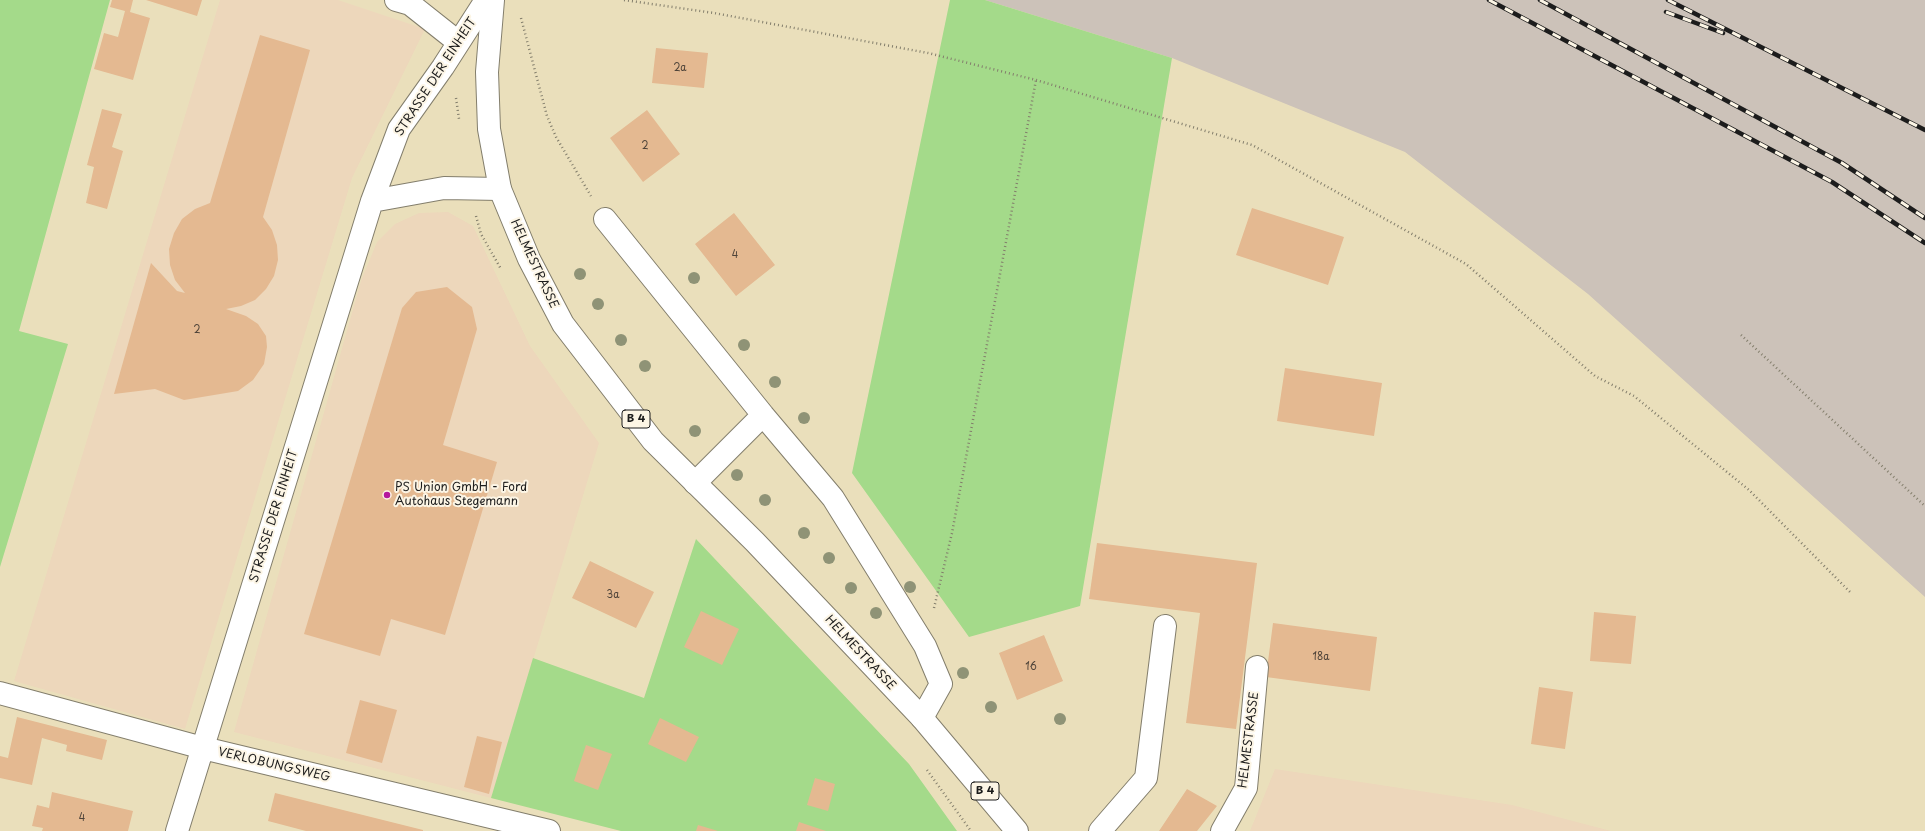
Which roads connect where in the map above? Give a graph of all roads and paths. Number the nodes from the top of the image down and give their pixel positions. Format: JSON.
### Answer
{"nodes":[{"id":1,"x":396,"y":0,"type":"edge"},
{"id":2,"x":486,"y":0,"type":"edge"},
{"id":3,"x":493,"y":0,"type":"edge"},
{"id":4,"x":624,"y":0,"type":"edge"},
{"id":5,"x":520,"y":11,"type":"dead end"},
{"id":6,"x":458,"y":42,"type":"junction"},
{"id":7,"x":1036,"y":80,"type":"junction"},
{"id":8,"x":500,"y":190,"type":"junction"},
{"id":9,"x":372,"y":201,"type":"junction"},
{"id":10,"x":605,"y":219,"type":"joint"},
{"id":11,"x":1741,"y":335,"type":"dead end"},
{"id":12,"x":763,"y":415,"type":"junction"},
{"id":13,"x":695,"y":482,"type":"junction"},
{"id":14,"x":1925,"y":506,"type":"edge"},
{"id":15,"x":1850,"y":592,"type":"dead end"},
{"id":16,"x":1165,"y":626,"type":"dead end"},
{"id":17,"x":924,"y":646,"type":"junction"},
{"id":18,"x":1257,"y":667,"type":"dead end"},
{"id":19,"x":0,"y":693,"type":"edge"},
{"id":20,"x":922,"y":718,"type":"junction"},
{"id":21,"x":203,"y":748,"type":"junction"},
{"id":22,"x":177,"y":831,"type":"edge"},
{"id":23,"x":549,"y":831,"type":"edge"},
{"id":24,"x":1017,"y":831,"type":"edge"},
{"id":25,"x":1100,"y":831,"type":"edge"},
{"id":26,"x":1222,"y":831,"type":"edge"}],
"edges":[{"from":1,"to":6,"type":"street"},
{"from":2,"to":6,"type":"street","name":"STRASSE DER EINHEIT"},
{"from":3,"to":8,"type":"street","name":"HELMESTRASSE","number":"B 4"},
{"from":4,"to":7,"type":"path"},
{"from":5,"to":10,"type":"path"},
{"from":6,"to":9,"type":"street","name":"STRASSE DER EINHEIT"},
{"from":7,"to":15,"type":"path"},
{"from":7,"to":17,"type":"path"},
{"from":8,"to":9,"type":"street"},
{"from":8,"to":13,"type":"street","name":"HELMESTRASSE","number":"B 4"},
{"from":9,"to":21,"type":"street","name":"STRASSE DER EINHEIT"},
{"from":10,"to":12,"type":"street"},
{"from":11,"to":14,"type":"path"},
{"from":12,"to":13,"type":"street"},
{"from":12,"to":17,"type":"street"},
{"from":13,"to":20,"type":"street","name":"HELMESTRASSE","number":"B 4"},
{"from":16,"to":25,"type":"street"},
{"from":17,"to":20,"type":"street"},
{"from":18,"to":26,"type":"street","name":"HELMESTRASSE"},
{"from":19,"to":21,"type":"street","name":"VERLOBUNGSWEG"},
{"from":20,"to":24,"type":"street","name":"HELMESTRASSE","number":"B 4"},
{"from":21,"to":22,"type":"street","name":"STRASSE DER EINHEIT"},
{"from":21,"to":23,"type":"street","name":"VERLOBUNGSWEG"}]}
